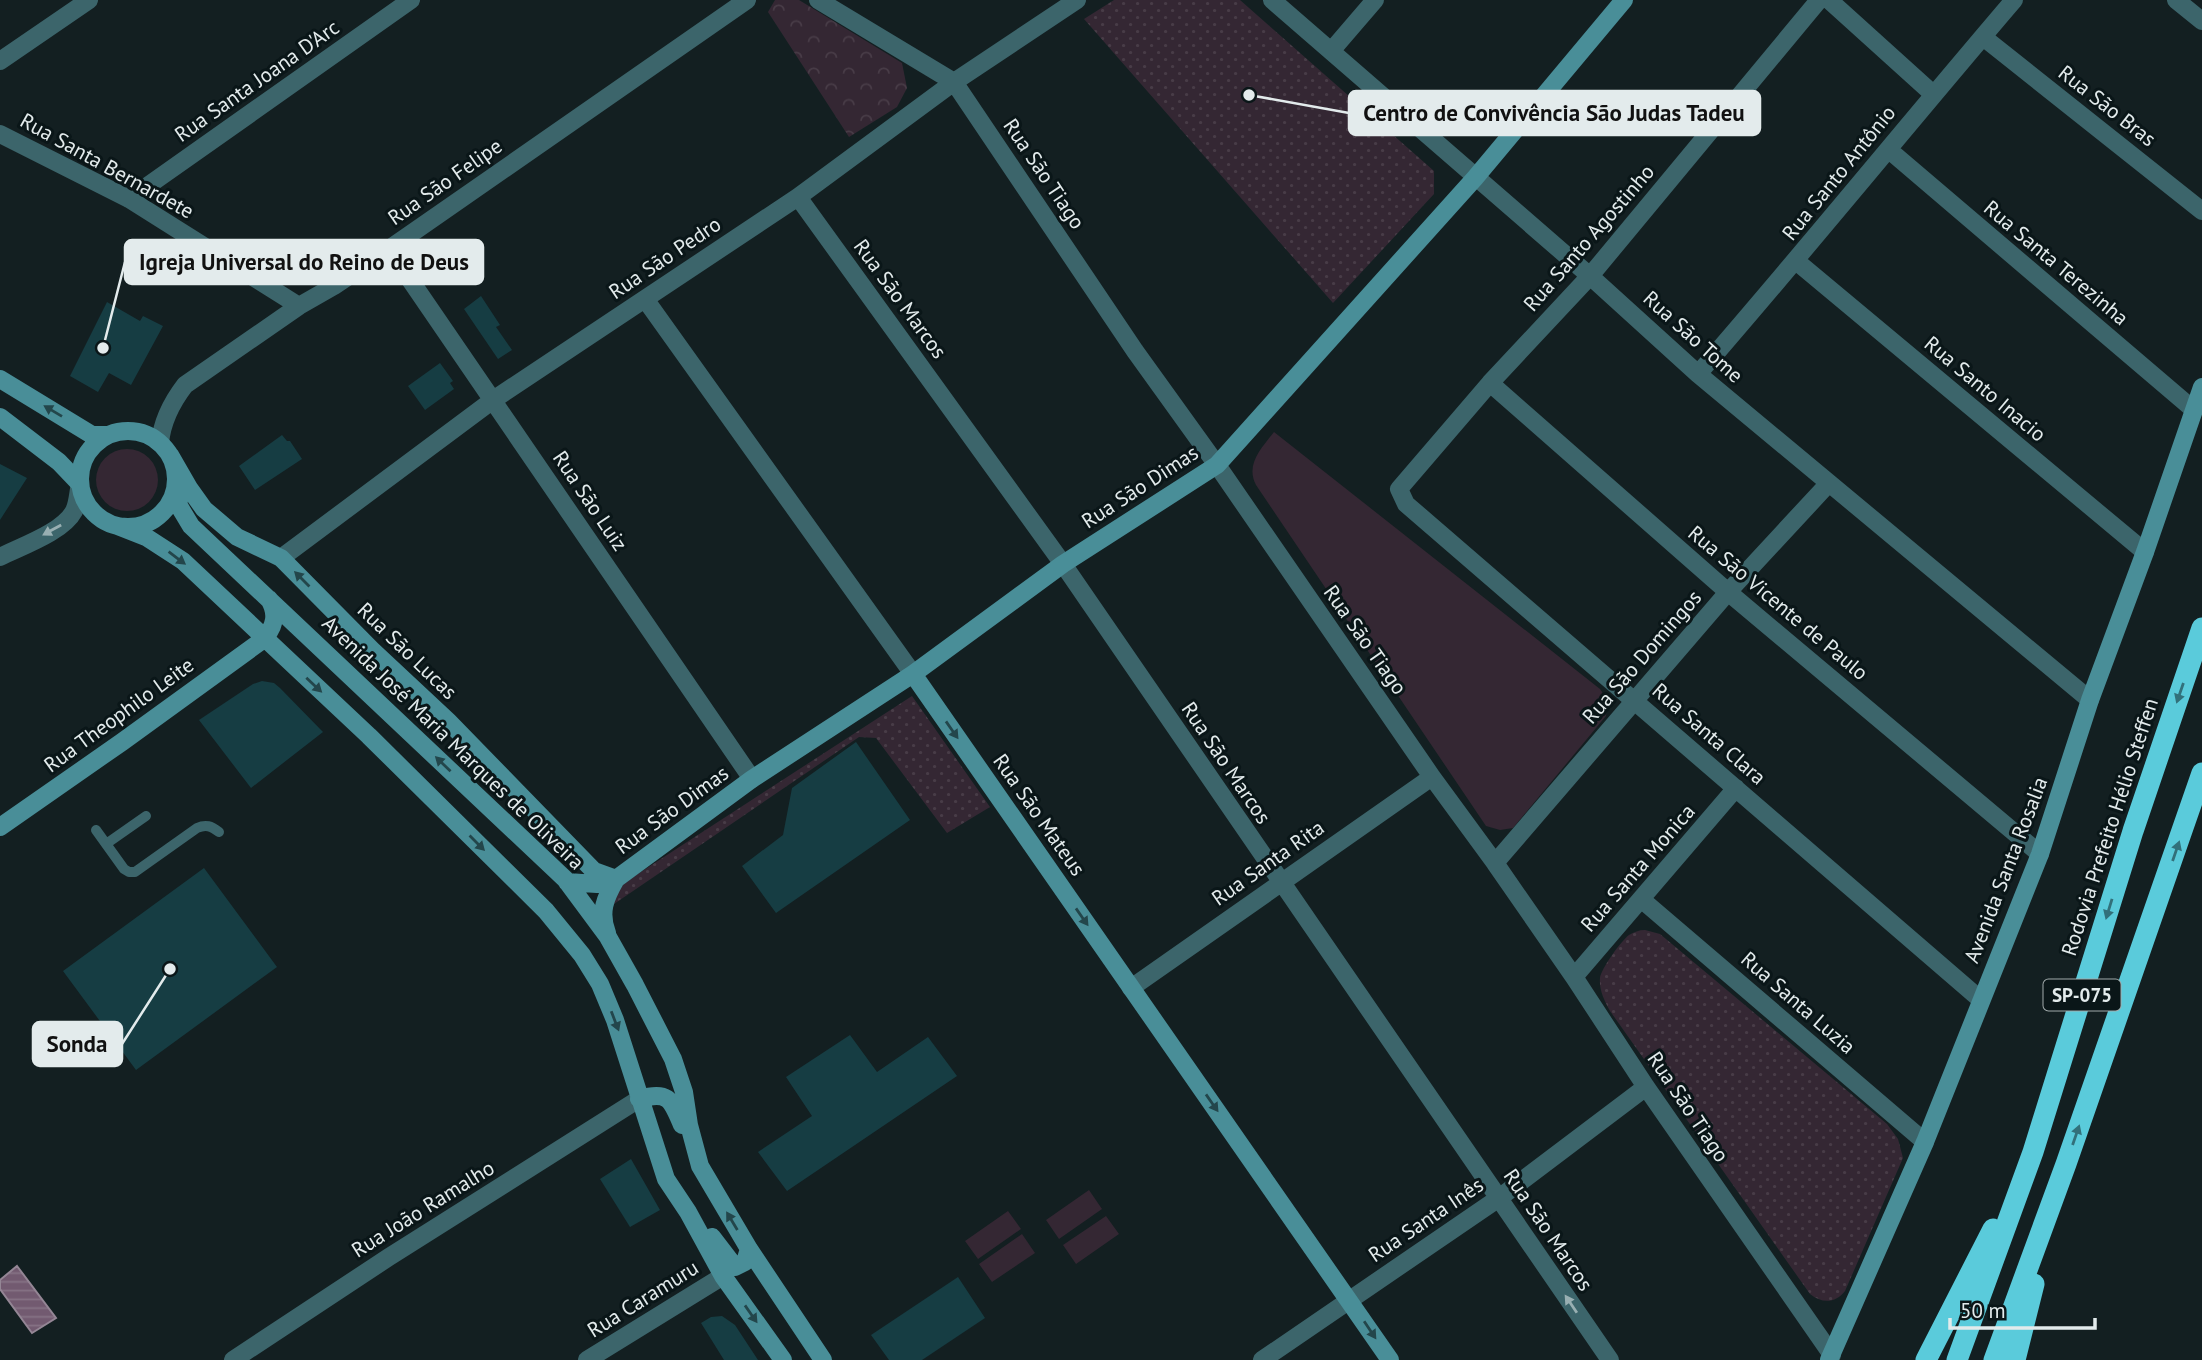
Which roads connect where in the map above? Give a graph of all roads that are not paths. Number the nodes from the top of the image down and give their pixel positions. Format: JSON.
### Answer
{"nodes":[{"id":1,"x":89,"y":0,"type":"edge"},
{"id":2,"x":411,"y":0,"type":"edge"},
{"id":3,"x":747,"y":0,"type":"edge"},
{"id":4,"x":818,"y":0,"type":"edge"},
{"id":5,"x":1077,"y":0,"type":"edge"},
{"id":6,"x":1272,"y":0,"type":"edge"},
{"id":7,"x":1375,"y":0,"type":"edge"},
{"id":8,"x":1624,"y":0,"type":"edge"},
{"id":9,"x":1819,"y":0,"type":"edge"},
{"id":10,"x":1829,"y":0,"type":"edge"},
{"id":11,"x":2014,"y":0,"type":"edge"},
{"id":12,"x":2176,"y":0,"type":"edge"},
{"id":13,"x":2202,"y":21,"type":"edge"},
{"id":14,"x":1983,"y":37,"type":"junction"},
{"id":15,"x":1332,"y":50,"type":"junction"},
{"id":16,"x":0,"y":61,"type":"edge"},
{"id":17,"x":954,"y":82,"type":"junction"},
{"id":18,"x":1933,"y":94,"type":"junction"},
{"id":19,"x":0,"y":134,"type":"edge"},
{"id":20,"x":1889,"y":150,"type":"junction"},
{"id":21,"x":1475,"y":178,"type":"junction"},
{"id":22,"x":798,"y":197,"type":"junction"},
{"id":23,"x":130,"y":199,"type":"junction"},
{"id":24,"x":2202,"y":211,"type":"edge"},
{"id":25,"x":389,"y":249,"type":"junction"},
{"id":26,"x":1796,"y":261,"type":"junction"},
{"id":27,"x":1590,"y":276,"type":"junction"},
{"id":28,"x":645,"y":299,"type":"junction"},
{"id":29,"x":299,"y":306,"type":"junction"},
{"id":30,"x":1698,"y":374,"type":"junction"},
{"id":31,"x":0,"y":379,"type":"edge"},
{"id":32,"x":1490,"y":383,"type":"junction"},
{"id":33,"x":2202,"y":387,"type":"edge"},
{"id":34,"x":493,"y":400,"type":"junction"},
{"id":35,"x":2194,"y":410,"type":"junction"},
{"id":36,"x":0,"y":417,"type":"edge"},
{"id":37,"x":108,"y":435,"type":"junction"},
{"id":38,"x":165,"y":449,"type":"junction"},
{"id":39,"x":1217,"y":465,"type":"junction"},
{"id":40,"x":177,"y":481,"type":"junction"},
{"id":41,"x":1829,"y":483,"type":"junction"},
{"id":42,"x":80,"y":484,"type":"junction"},
{"id":43,"x":1406,"y":504,"type":"joint"},
{"id":44,"x":117,"y":526,"type":"junction"},
{"id":45,"x":2145,"y":552,"type":"junction"},
{"id":46,"x":0,"y":557,"type":"edge"},
{"id":47,"x":282,"y":558,"type":"junction"},
{"id":48,"x":1063,"y":564,"type":"junction"},
{"id":49,"x":1728,"y":592,"type":"junction"},
{"id":50,"x":267,"y":596,"type":"junction"},
{"id":51,"x":2202,"y":628,"type":"edge"},
{"id":52,"x":264,"y":639,"type":"junction"},
{"id":53,"x":913,"y":674,"type":"junction"},
{"id":54,"x":1635,"y":700,"type":"junction"},
{"id":55,"x":2090,"y":701,"type":"junction"},
{"id":56,"x":2202,"y":773,"type":"edge"},
{"id":57,"x":1432,"y":777,"type":"junction"},
{"id":58,"x":752,"y":779,"type":"junction"},
{"id":59,"x":1737,"y":788,"type":"junction"},
{"id":60,"x":146,"y":816,"type":"dead end"},
{"id":61,"x":0,"y":827,"type":"edge"},
{"id":62,"x":96,"y":830,"type":"dead end"},
{"id":63,"x":219,"y":832,"type":"dead end"},
{"id":64,"x":106,"y":845,"type":"junction"},
{"id":65,"x":2040,"y":855,"type":"junction"},
{"id":66,"x":1495,"y":863,"type":"junction"},
{"id":67,"x":616,"y":879,"type":"junction"},
{"id":68,"x":567,"y":881,"type":"junction"},
{"id":69,"x":1280,"y":882,"type":"junction"},
{"id":70,"x":1641,"y":899,"type":"junction"},
{"id":71,"x":608,"y":937,"type":"junction"},
{"id":72,"x":1574,"y":977,"type":"junction"},
{"id":73,"x":1132,"y":988,"type":"junction"},
{"id":74,"x":1981,"y":1000,"type":"junction"},
{"id":75,"x":1646,"y":1087,"type":"junction"},
{"id":76,"x":639,"y":1099,"type":"junction"},
{"id":77,"x":1926,"y":1142,"type":"junction"},
{"id":78,"x":2033,"y":1152,"type":"junction"},
{"id":79,"x":696,"y":1157,"type":"junction"},
{"id":80,"x":2066,"y":1164,"type":"junction"},
{"id":81,"x":1499,"y":1198,"type":"junction"},
{"id":82,"x":688,"y":1212,"type":"junction"},
{"id":83,"x":749,"y":1249,"type":"junction"},
{"id":84,"x":723,"y":1276,"type":"junction"},
{"id":85,"x":1349,"y":1300,"type":"junction"},
{"id":86,"x":1830,"y":1357,"type":"edge"},
{"id":87,"x":233,"y":1360,"type":"edge"},
{"id":88,"x":587,"y":1360,"type":"edge"},
{"id":89,"x":783,"y":1360,"type":"edge"},
{"id":90,"x":823,"y":1360,"type":"edge"},
{"id":91,"x":1262,"y":1360,"type":"edge"},
{"id":92,"x":1390,"y":1360,"type":"edge"},
{"id":93,"x":1609,"y":1360,"type":"edge"},
{"id":94,"x":1926,"y":1360,"type":"edge"},
{"id":95,"x":1957,"y":1360,"type":"edge"},
{"id":96,"x":1994,"y":1360,"type":"edge"},
{"id":97,"x":2015,"y":1360,"type":"edge"}],
"edges":[{"from":1,"to":16,"type":"street"},
{"from":2,"to":23,"type":"street","name":"Rua Santa Joana D'Arc"},
{"from":3,"to":25,"type":"street","name":"Rua São Felipe"},
{"from":4,"to":17,"type":"street","name":"Rua São Tiago"},
{"from":5,"to":17,"type":"street","name":"Rua São Pedro"},
{"from":6,"to":15,"type":"street","name":"Rua São Tome"},
{"from":7,"to":15,"type":"street"},
{"from":8,"to":21,"type":"street","name":"Rua São Dimas"},
{"from":9,"to":27,"type":"street","name":"Rua Santo Agostinho"},
{"from":10,"to":18,"type":"street"},
{"from":11,"to":14,"type":"street","name":"Rua Santo Antônio"},
{"from":12,"to":13,"type":"street"},
{"from":14,"to":18,"type":"street","name":"Rua Santo Antônio"},
{"from":14,"to":24,"type":"street","name":"Rua São Bras"},
{"from":15,"to":21,"type":"street","name":"Rua São Tome"},
{"from":17,"to":22,"type":"street","name":"Rua São Pedro"},
{"from":17,"to":39,"type":"street","name":"Rua São Tiago"},
{"from":18,"to":20,"type":"street","name":"Rua Santo Antônio"},
{"from":19,"to":23,"type":"street","name":"Rua Santa Bernardete"},
{"from":20,"to":26,"type":"street","name":"Rua Santo Antônio"},
{"from":20,"to":35,"type":"street","name":"Rua Santa Terezinha"},
{"from":21,"to":27,"type":"street","name":"Rua São Tome"},
{"from":21,"to":39,"type":"street","name":"Rua São Dimas"},
{"from":22,"to":28,"type":"street","name":"Rua São Pedro"},
{"from":22,"to":48,"type":"street","name":"Rua São Marcos"},
{"from":23,"to":29,"type":"street","name":"Rua Santa Bernardete"},
{"from":25,"to":29,"type":"street","name":"Rua São Felipe"},
{"from":25,"to":34,"type":"street","name":"Rua São Luiz"},
{"from":26,"to":30,"type":"street","name":"Rua Santo Antônio"},
{"from":26,"to":45,"type":"street","name":"Rua Santo Inacio"},
{"from":27,"to":30,"type":"street","name":"Rua São Tome"},
{"from":27,"to":32,"type":"street","name":"Rua Santo Agostinho"},
{"from":28,"to":34,"type":"street","name":"Rua São Pedro"},
{"from":28,"to":53,"type":"street","name":"Rua São Mateus"},
{"from":29,"to":38,"type":"street","name":"Rua São Felipe"},
{"from":30,"to":41,"type":"street","name":"Rua São Tome"},
{"from":37,"to":31,"type":"street","one_way":true},
{"from":32,"to":43,"type":"street","name":"Rua Santo Agostinho"},
{"from":32,"to":49,"type":"street","name":"Rua São Vicente de Paulo"},
{"from":33,"to":35,"type":"street","name":"Avenida Santa Rosalia"},
{"from":34,"to":47,"type":"street","name":"Rua São Pedro"},
{"from":34,"to":58,"type":"street","name":"Rua São Luiz"},
{"from":35,"to":45,"type":"street","name":"Avenida Santa Rosalia"},
{"from":36,"to":42,"type":"street"},
{"from":37,"to":38,"type":"street"},
{"from":37,"to":42,"type":"street"},
{"from":38,"to":40,"type":"street"},
{"from":38,"to":47,"type":"street","name":"Rua São Lucas"},
{"from":39,"to":48,"type":"street","name":"Rua São Dimas"},
{"from":39,"to":57,"type":"street","name":"Rua São Tiago"},
{"from":40,"to":44,"type":"street"},
{"from":40,"to":50,"type":"street","name":"Avenida José Maria Marques de Oliveira"},
{"from":41,"to":49,"type":"street","name":"Rua São Domingos"},
{"from":41,"to":55,"type":"street","name":"Rua São Tome"},
{"from":42,"to":44,"type":"street"},
{"from":42,"to":46,"type":"street","one_way":true},
{"from":43,"to":54,"type":"street","name":"Rua Santa Clara"},
{"from":44,"to":52,"type":"street","one_way":true},
{"from":45,"to":55,"type":"street","name":"Avenida Santa Rosalia"},
{"from":67,"to":47,"type":"street","name":"Rua São Lucas","one_way":true},
{"from":48,"to":53,"type":"street","name":"Rua São Dimas"},
{"from":48,"to":69,"type":"street","name":"Rua São Marcos"},
{"from":49,"to":54,"type":"street","name":"Rua São Domingos"},
{"from":49,"to":65,"type":"street","name":"Rua São Vicente de Paulo"},
{"from":50,"to":52,"type":"street"},
{"from":68,"to":50,"type":"street","name":"Avenida José Maria Marques de Oliveira","one_way":true},
{"from":51,"to":78,"type":"highway","name":"Rodovia Prefeito Hélio Steffen","number":"SP-075","one_way":true},
{"from":52,"to":61,"type":"street","name":"Rua Theophilo Leite"},
{"from":52,"to":76,"type":"street","one_way":true},
{"from":53,"to":58,"type":"street","name":"Rua São Dimas"},
{"from":53,"to":73,"type":"street","name":"Rua São Mateus","one_way":true},
{"from":54,"to":59,"type":"street","name":"Rua Santa Clara"},
{"from":54,"to":66,"type":"street","name":"Rua São Domingos"},
{"from":55,"to":65,"type":"street","name":"Avenida Santa Rosalia"},
{"from":80,"to":56,"type":"highway","number":"SP-075","one_way":true},
{"from":57,"to":66,"type":"street","name":"Rua São Tiago"},
{"from":57,"to":69,"type":"street","name":"Rua Santa Rita"},
{"from":58,"to":67,"type":"street","name":"Rua São Dimas"},
{"from":59,"to":70,"type":"street","name":"Rua Santa Monica"},
{"from":59,"to":74,"type":"street","name":"Rua Santa Clara"},
{"from":60,"to":64,"type":"lane"},
{"from":62,"to":64,"type":"lane"},
{"from":63,"to":64,"type":"lane"},
{"from":65,"to":74,"type":"street","name":"Avenida Santa Rosalia"},
{"from":66,"to":72,"type":"street","name":"Rua São Tiago"},
{"from":67,"to":68,"type":"street"},
{"from":67,"to":71,"type":"street"},
{"from":68,"to":71,"type":"street","name":"Avenida José Maria Marques de Oliveira"},
{"from":69,"to":73,"type":"street","name":"Rua Santa Rita"},
{"from":69,"to":81,"type":"street","name":"Rua São Marcos"},
{"from":70,"to":72,"type":"street","name":"Rua Santa Monica"},
{"from":70,"to":77,"type":"street","name":"Rua Santa Luzia"},
{"from":71,"to":79,"type":"street","name":"Avenida José Maria Marques de Oliveira"},
{"from":72,"to":75,"type":"street","name":"Rua São Tiago"},
{"from":73,"to":85,"type":"street","name":"Rua São Mateus","one_way":true},
{"from":74,"to":77,"type":"street","name":"Avenida Santa Rosalia"},
{"from":75,"to":81,"type":"street","name":"Rua Santa Inês"},
{"from":75,"to":86,"type":"street","name":"Rua São Tiago"},
{"from":76,"to":79,"type":"street"},
{"from":76,"to":82,"type":"street"},
{"from":76,"to":87,"type":"street","name":"Rua João Ramalho"},
{"from":77,"to":86,"type":"street","name":"Avenida Santa Rosalia"},
{"from":78,"to":94,"type":"highway"},
{"from":78,"to":95,"type":"highway","name":"Rodovia Prefeito Hélio Steffen","number":"SP-075"},
{"from":83,"to":79,"type":"street","name":"Avenida José Maria Marques de Oliveira","one_way":true},
{"from":80,"to":96,"type":"highway","number":"SP-075"},
{"from":80,"to":97,"type":"highway"},
{"from":81,"to":85,"type":"street","name":"Rua Santa Inês"},
{"from":93,"to":81,"type":"street","name":"Rua São Marcos","one_way":true},
{"from":82,"to":83,"type":"street"},
{"from":82,"to":84,"type":"street"},
{"from":83,"to":90,"type":"street","name":"Avenida José Maria Marques de Oliveira"},
{"from":84,"to":88,"type":"street","name":"Rua Caramuru"},
{"from":84,"to":89,"type":"street","one_way":true},
{"from":85,"to":91,"type":"street","name":"Rua Santa Inês"},
{"from":85,"to":92,"type":"street","name":"Rua São Mateus","one_way":true}]}
